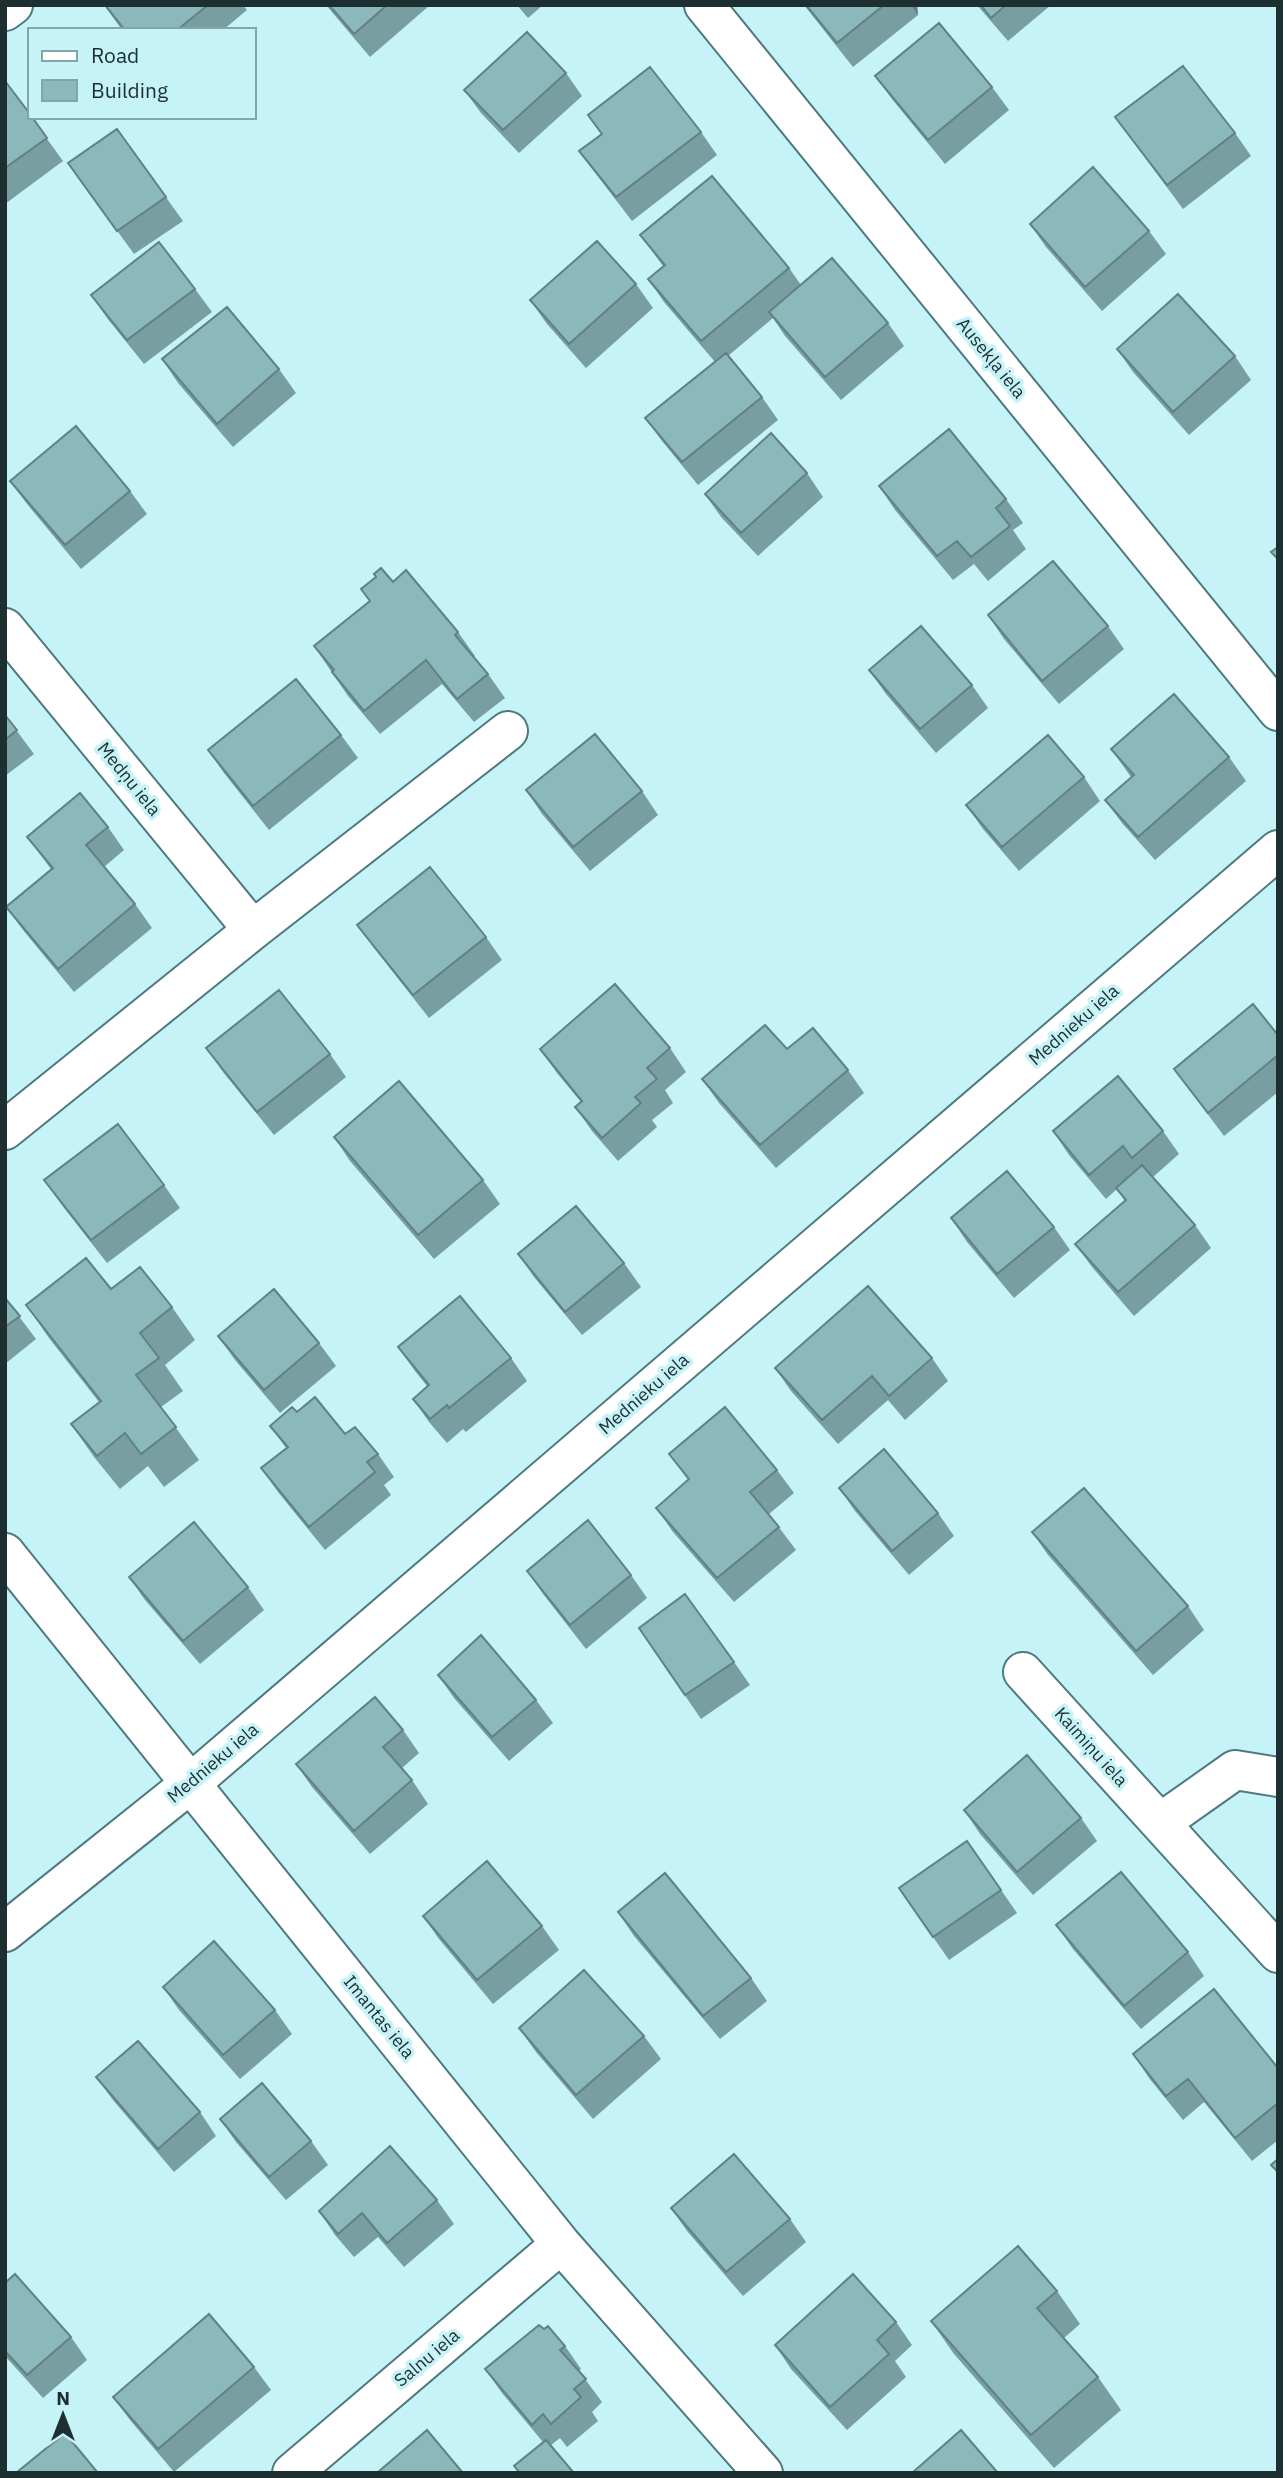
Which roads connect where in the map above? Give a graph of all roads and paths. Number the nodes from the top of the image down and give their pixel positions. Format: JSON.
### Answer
{"nodes":[{"id":1,"x":13,"y":5,"type":"edge"},
{"id":2,"x":704,"y":5,"type":"edge"},
{"id":3,"x":5,"y":11,"type":"edge"},
{"id":4,"x":5,"y":628,"type":"edge"},
{"id":5,"x":1278,"y":711,"type":"edge"},
{"id":6,"x":508,"y":731,"type":"dead end"},
{"id":7,"x":1278,"y":850,"type":"edge"},
{"id":8,"x":253,"y":930,"type":"junction"},
{"id":9,"x":5,"y":1130,"type":"edge"},
{"id":10,"x":5,"y":1553,"type":"edge"},
{"id":11,"x":1023,"y":1672,"type":"dead end"},
{"id":12,"x":1278,"y":1777,"type":"edge"},
{"id":13,"x":191,"y":1783,"type":"junction"},
{"id":14,"x":1160,"y":1822,"type":"junction"},
{"id":15,"x":5,"y":1932,"type":"edge"},
{"id":16,"x":1278,"y":1953,"type":"edge"},
{"id":17,"x":561,"y":2244,"type":"junction"},
{"id":18,"x":292,"y":2473,"type":"edge"},
{"id":19,"x":763,"y":2473,"type":"edge"}],
"edges":[{"from":1,"to":3,"type":"street"},
{"from":2,"to":5,"type":"street","name":"Ausekļa iela"},
{"from":4,"to":8,"type":"street","name":"Medņu iela"},
{"from":6,"to":8,"type":"street"},
{"from":7,"to":13,"type":"street","name":"Mednieku iela"},
{"from":8,"to":9,"type":"street"},
{"from":10,"to":13,"type":"street","name":"Imantas iela"},
{"from":11,"to":14,"type":"street","name":"Kaimiņu iela"},
{"from":12,"to":14,"type":"street"},
{"from":13,"to":15,"type":"street","name":"Mednieku iela"},
{"from":13,"to":17,"type":"street","name":"Imantas iela"},
{"from":14,"to":16,"type":"street","name":"Kaimiņu iela"},
{"from":17,"to":18,"type":"street","name":"Salnu iela"},
{"from":17,"to":19,"type":"street","name":"Imantas iela"}]}
